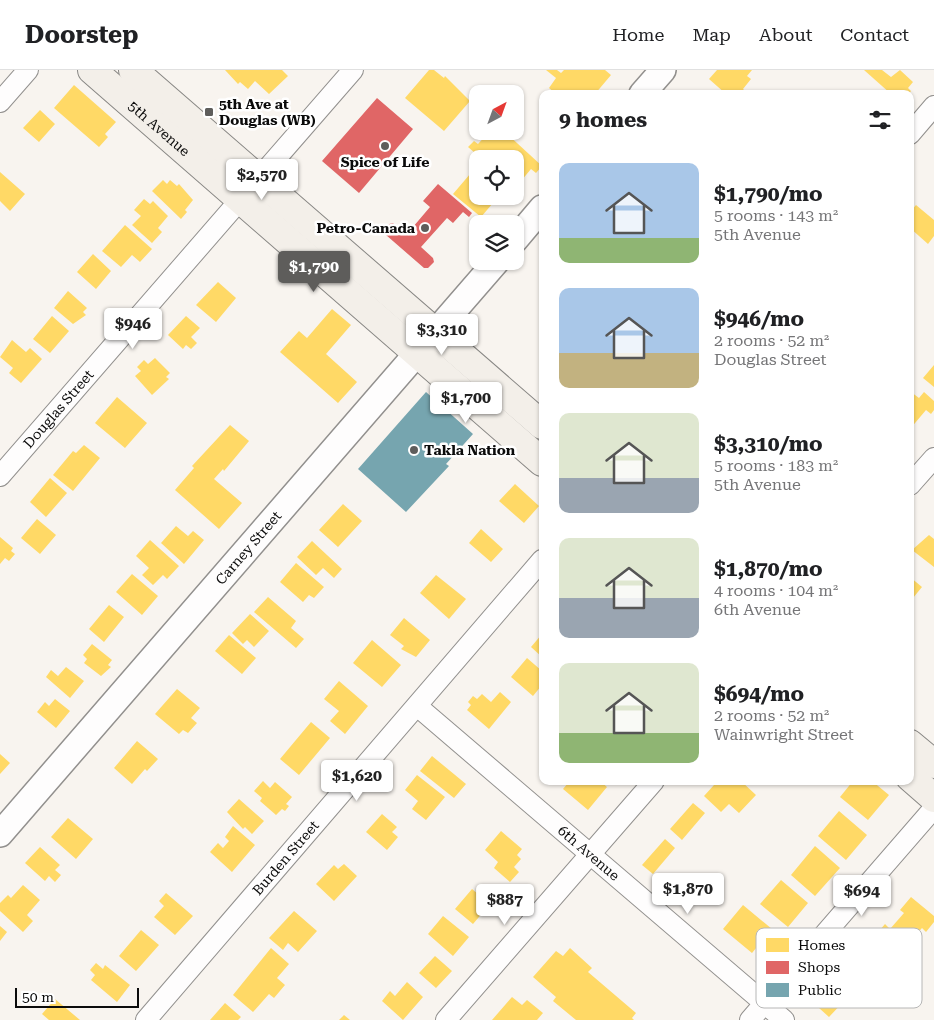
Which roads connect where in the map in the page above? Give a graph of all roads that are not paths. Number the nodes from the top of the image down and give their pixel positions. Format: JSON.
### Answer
{"nodes":[{"id":1,"x":28,"y":70,"type":"edge"},
{"id":2,"x":92,"y":70,"type":"edge"},
{"id":3,"x":133,"y":70,"type":"edge"},
{"id":4,"x":353,"y":70,"type":"edge"},
{"id":5,"x":663,"y":70,"type":"edge"},
{"id":6,"x":646,"y":90,"type":"edge"},
{"id":7,"x":0,"y":102,"type":"edge"},
{"id":8,"x":934,"y":106,"type":"edge"},
{"id":9,"x":914,"y":129,"type":"edge"},
{"id":10,"x":258,"y":179,"type":"junction"},
{"id":11,"x":240,"y":200,"type":"junction"},
{"id":12,"x":539,"y":212,"type":"edge"},
{"id":13,"x":524,"y":229,"type":"edge"},
{"id":14,"x":488,"y":270,"type":"edge"},
{"id":15,"x":435,"y":332,"type":"junction"},
{"id":16,"x":417,"y":354,"type":"junction"},
{"id":17,"x":539,"y":422,"type":"edge"},
{"id":18,"x":934,"y":458,"type":"edge"},
{"id":19,"x":539,"y":459,"type":"edge"},
{"id":20,"x":0,"y":476,"type":"edge"},
{"id":21,"x":914,"y":480,"type":"edge"},
{"id":22,"x":539,"y":564,"type":"edge"},
{"id":23,"x":417,"y":706,"type":"junction"},
{"id":24,"x":914,"y":747,"type":"edge"},
{"id":25,"x":934,"y":764,"type":"edge"},
{"id":26,"x":914,"y":780,"type":"edge"},
{"id":27,"x":650,"y":785,"type":"edge"},
{"id":28,"x":934,"y":798,"type":"edge"},
{"id":29,"x":934,"y":808,"type":"edge"},
{"id":30,"x":0,"y":834,"type":"edge"},
{"id":31,"x":590,"y":854,"type":"junction"},
{"id":32,"x":829,"y":928,"type":"edge"},
{"id":33,"x":756,"y":996,"type":"edge"},
{"id":34,"x":760,"y":1008,"type":"edge"},
{"id":35,"x":770,"y":1008,"type":"edge"},
{"id":36,"x":146,"y":1020,"type":"edge"},
{"id":37,"x":446,"y":1020,"type":"edge"},
{"id":38,"x":750,"y":1020,"type":"edge"},
{"id":39,"x":784,"y":1020,"type":"edge"}],
"edges":[{"from":1,"to":7,"type":"street"},
{"from":2,"to":11,"type":"main road","name":"5th Avenue"},
{"from":3,"to":10,"type":"main road","name":"5th Avenue"},
{"from":4,"to":10,"type":"street","name":"Douglas Street"},
{"from":5,"to":6,"type":"street"},
{"from":8,"to":9,"type":"street"},
{"from":10,"to":11,"type":"street","name":"Douglas Street"},
{"from":10,"to":15,"type":"main road","name":"5th Avenue"},
{"from":11,"to":16,"type":"main road","name":"5th Avenue"},
{"from":11,"to":20,"type":"street","name":"Douglas Street"},
{"from":12,"to":13,"type":"street"},
{"from":14,"to":15,"type":"street","name":"Carney Street"},
{"from":15,"to":16,"type":"street","name":"Carney Street"},
{"from":15,"to":17,"type":"main road","name":"5th Avenue"},
{"from":16,"to":19,"type":"main road","name":"5th Avenue"},
{"from":16,"to":30,"type":"street","name":"Carney Street"},
{"from":18,"to":21,"type":"street"},
{"from":22,"to":23,"type":"street","name":"Burden Street"},
{"from":23,"to":31,"type":"street","name":"6th Avenue"},
{"from":23,"to":36,"type":"street","name":"Burden Street"},
{"from":24,"to":25,"type":"main road"},
{"from":26,"to":28,"type":"main road"},
{"from":27,"to":31,"type":"street"},
{"from":29,"to":32,"type":"street"},
{"from":31,"to":33,"type":"street","name":"6th Avenue"},
{"from":31,"to":37,"type":"street"},
{"from":34,"to":38,"type":"street"},
{"from":35,"to":39,"type":"street","name":"6th Avenue"}]}
